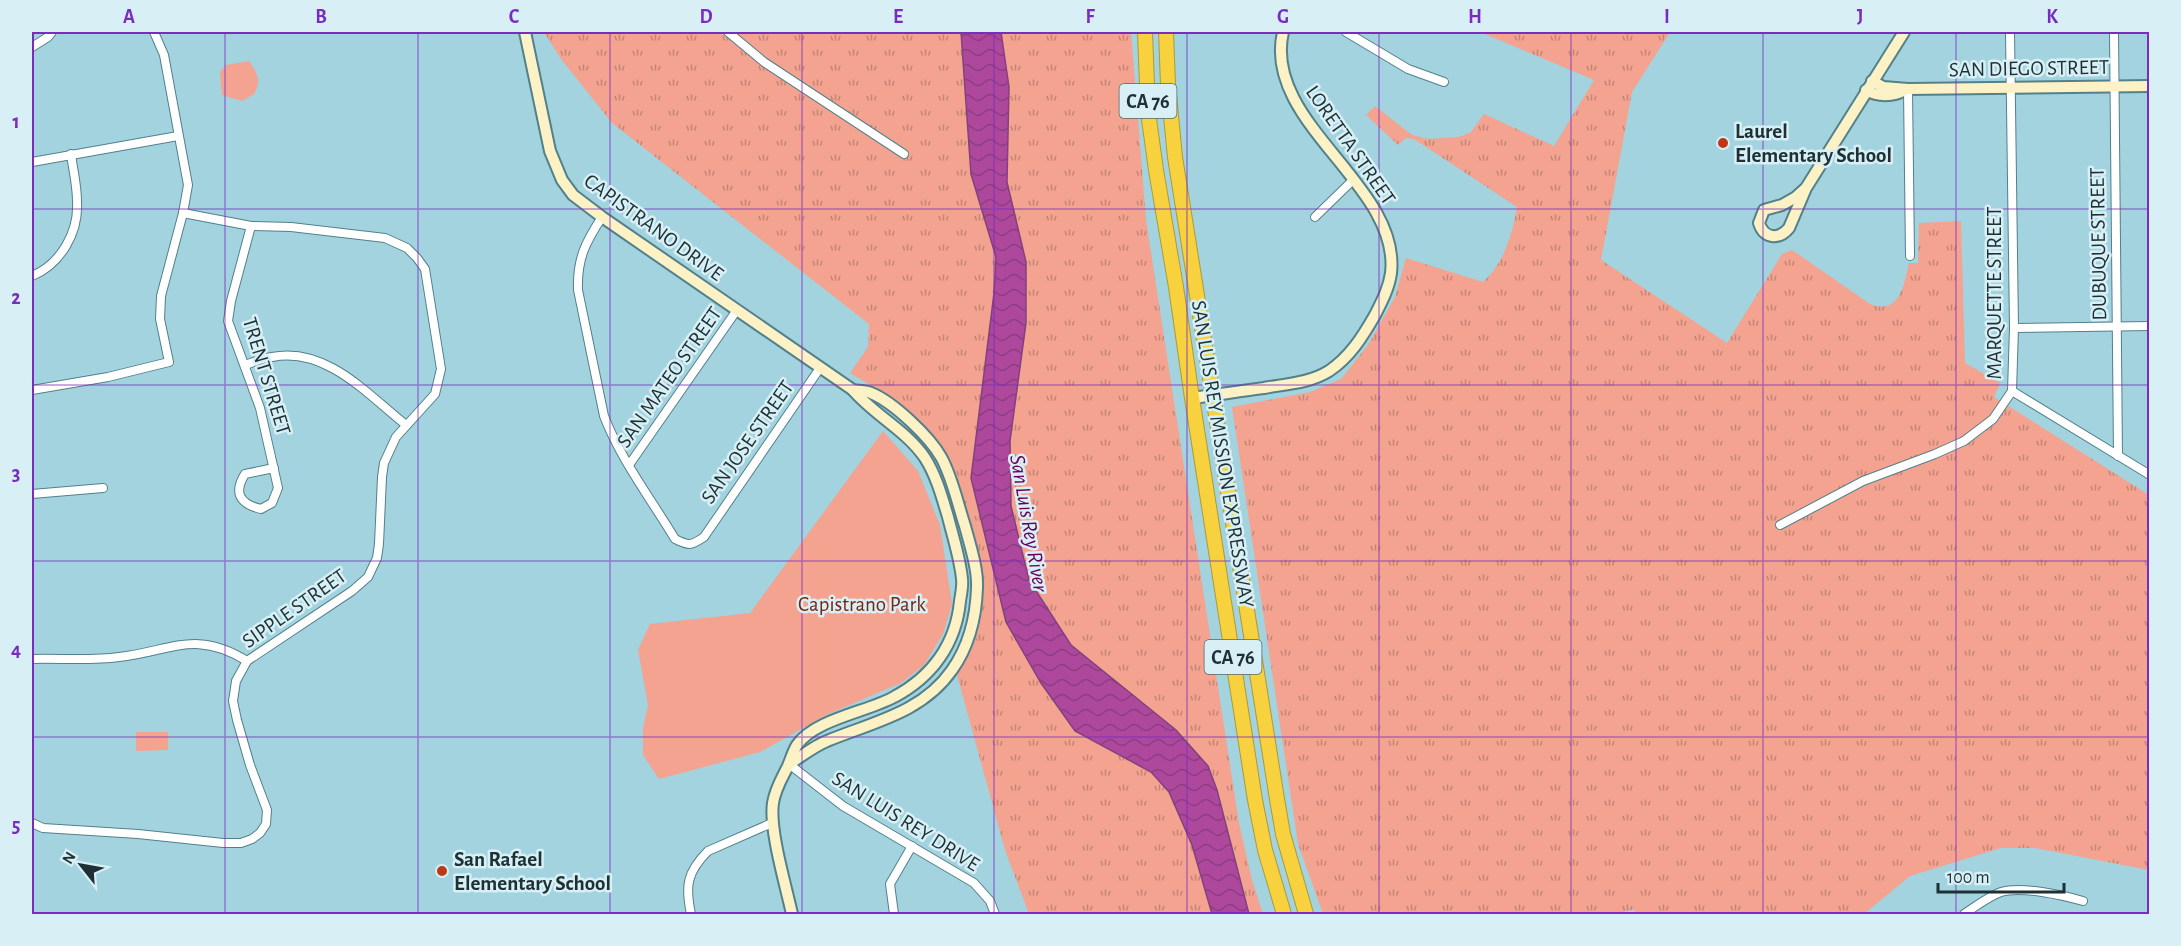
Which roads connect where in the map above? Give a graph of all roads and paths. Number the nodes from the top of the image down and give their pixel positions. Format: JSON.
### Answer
{"nodes":[{"id":1,"x":52,"y":32,"type":"edge"},
{"id":2,"x":154,"y":32,"type":"edge"},
{"id":3,"x":525,"y":32,"type":"edge"},
{"id":4,"x":728,"y":32,"type":"edge"},
{"id":5,"x":1145,"y":32,"type":"edge"},
{"id":6,"x":1166,"y":32,"type":"edge"},
{"id":7,"x":1283,"y":32,"type":"edge"},
{"id":8,"x":1346,"y":32,"type":"edge"},
{"id":9,"x":1904,"y":32,"type":"edge"},
{"id":10,"x":2010,"y":32,"type":"edge"},
{"id":11,"x":2114,"y":32,"type":"edge"},
{"id":12,"x":32,"y":47,"type":"edge"},
{"id":13,"x":1443,"y":82,"type":"dead end"},
{"id":14,"x":1869,"y":85,"type":"junction"},
{"id":15,"x":2115,"y":86,"type":"junction"},
{"id":16,"x":2150,"y":86,"type":"edge"},
{"id":17,"x":2012,"y":88,"type":"junction"},
{"id":18,"x":1908,"y":89,"type":"junction"},
{"id":19,"x":178,"y":136,"type":"junction"},
{"id":20,"x":71,"y":154,"type":"junction"},
{"id":21,"x":904,"y":154,"type":"dead end"},
{"id":22,"x":32,"y":162,"type":"edge"},
{"id":23,"x":1353,"y":180,"type":"junction"},
{"id":24,"x":1806,"y":188,"type":"junction"},
{"id":25,"x":183,"y":213,"type":"junction"},
{"id":26,"x":1315,"y":217,"type":"dead end"},
{"id":27,"x":602,"y":218,"type":"junction"},
{"id":28,"x":251,"y":226,"type":"junction"},
{"id":29,"x":1910,"y":256,"type":"dead end"},
{"id":30,"x":32,"y":276,"type":"edge"},
{"id":31,"x":737,"y":310,"type":"junction"},
{"id":32,"x":2150,"y":326,"type":"edge"},
{"id":33,"x":2117,"y":327,"type":"junction"},
{"id":34,"x":2014,"y":328,"type":"junction"},
{"id":35,"x":245,"y":364,"type":"junction"},
{"id":36,"x":820,"y":368,"type":"junction"},
{"id":37,"x":32,"y":390,"type":"edge"},
{"id":38,"x":853,"y":390,"type":"junction"},
{"id":39,"x":2012,"y":392,"type":"junction"},
{"id":40,"x":1214,"y":396,"type":"junction"},
{"id":41,"x":1192,"y":398,"type":"junction"},
{"id":42,"x":406,"y":425,"type":"junction"},
{"id":43,"x":2118,"y":456,"type":"junction"},
{"id":44,"x":629,"y":465,"type":"junction"},
{"id":45,"x":274,"y":468,"type":"junction"},
{"id":46,"x":2150,"y":475,"type":"edge"},
{"id":47,"x":103,"y":488,"type":"dead end"},
{"id":48,"x":32,"y":494,"type":"edge"},
{"id":49,"x":1780,"y":525,"type":"dead end"},
{"id":50,"x":32,"y":659,"type":"edge"},
{"id":51,"x":247,"y":661,"type":"junction"},
{"id":52,"x":789,"y":764,"type":"junction"},
{"id":53,"x":32,"y":822,"type":"edge"},
{"id":54,"x":772,"y":823,"type":"junction"},
{"id":55,"x":1283,"y":834,"type":"junction"},
{"id":56,"x":912,"y":846,"type":"junction"},
{"id":57,"x":2083,"y":901,"type":"dead end"},
{"id":58,"x":691,"y":915,"type":"edge"},
{"id":59,"x":792,"y":915,"type":"edge"},
{"id":60,"x":894,"y":915,"type":"edge"},
{"id":61,"x":995,"y":915,"type":"edge"},
{"id":62,"x":1284,"y":915,"type":"edge"},
{"id":63,"x":1306,"y":915,"type":"edge"},
{"id":64,"x":1315,"y":915,"type":"edge"},
{"id":65,"x":1964,"y":915,"type":"edge"}],
"edges":[{"from":1,"to":12,"type":"street"},
{"from":2,"to":19,"type":"street"},
{"from":3,"to":27,"type":"street","name":"CAPISTRANO DRIVE"},
{"from":4,"to":21,"type":"street"},
{"from":5,"to":41,"type":"highway","name":"SAN LUIS REY MISSION EXPRESSWAY","number":"CA 76"},
{"from":6,"to":40,"type":"highway","name":"SAN LUIS REY MISSION EXPRESSWAY","number":"CA 76"},
{"from":7,"to":23,"type":"street","name":"LORETTA STREET"},
{"from":8,"to":13,"type":"street"},
{"from":9,"to":14,"type":"street"},
{"from":10,"to":17,"type":"street","name":"MARQUETTE STREET"},
{"from":11,"to":15,"type":"street","name":"DUBUQUE STREET"},
{"from":14,"to":18,"type":"street","name":"SAN DIEGO STREET"},
{"from":14,"to":24,"type":"street"},
{"from":15,"to":16,"type":"street","name":"SAN DIEGO STREET"},
{"from":15,"to":17,"type":"street","name":"SAN DIEGO STREET"},
{"from":15,"to":33,"type":"street","name":"DUBUQUE STREET"},
{"from":17,"to":18,"type":"street","name":"SAN DIEGO STREET"},
{"from":17,"to":34,"type":"street","name":"MARQUETTE STREET"},
{"from":18,"to":29,"type":"street"},
{"from":19,"to":20,"type":"street"},
{"from":19,"to":25,"type":"street"},
{"from":20,"to":22,"type":"street"},
{"from":20,"to":30,"type":"street"},
{"from":23,"to":26,"type":"street"},
{"from":23,"to":40,"type":"street","name":"LORETTA STREET"},
{"from":24,"to":24,"type":"street"},
{"from":25,"to":28,"type":"street","name":"SIPPLE STREET"},
{"from":25,"to":37,"type":"street"},
{"from":27,"to":31,"type":"street","name":"CAPISTRANO DRIVE"},
{"from":27,"to":44,"type":"street"},
{"from":28,"to":35,"type":"street","name":"TRENT STREET"},
{"from":28,"to":42,"type":"street","name":"SIPPLE STREET"},
{"from":31,"to":36,"type":"street","name":"CAPISTRANO DRIVE"},
{"from":31,"to":44,"type":"street","name":"SAN MATEO STREET"},
{"from":32,"to":33,"type":"street"},
{"from":33,"to":34,"type":"street"},
{"from":33,"to":43,"type":"street","name":"DUBUQUE STREET"},
{"from":34,"to":39,"type":"street","name":"MARQUETTE STREET"},
{"from":35,"to":42,"type":"street"},
{"from":35,"to":45,"type":"street","name":"TRENT STREET"},
{"from":36,"to":38,"type":"street","name":"CAPISTRANO DRIVE"},
{"from":36,"to":44,"type":"street","name":"SAN JOSE STREET"},
{"from":38,"to":52,"type":"street","name":"CAPISTRANO DRIVE"},
{"from":38,"to":52,"type":"street","name":"CAPISTRANO DRIVE"},
{"from":39,"to":43,"type":"street"},
{"from":39,"to":49,"type":"street","name":"MARQUETTE STREET"},
{"from":40,"to":41,"type":"street","name":"LORETTA STREET"},
{"from":40,"to":55,"type":"highway","name":"SAN LUIS REY MISSION EXPRESSWAY","number":"CA 76"},
{"from":41,"to":62,"type":"highway","name":"SAN LUIS REY MISSION EXPRESSWAY","number":"CA 76"},
{"from":42,"to":51,"type":"street","name":"SIPPLE STREET"},
{"from":43,"to":46,"type":"street"},
{"from":45,"to":45,"type":"street","name":"TRENT STREET"},
{"from":47,"to":48,"type":"street"},
{"from":50,"to":51,"type":"street"},
{"from":51,"to":53,"type":"street","name":"SIPPLE STREET"},
{"from":52,"to":54,"type":"street","name":"CAPISTRANO DRIVE"},
{"from":52,"to":56,"type":"street","name":"SAN LUIS REY DRIVE"},
{"from":54,"to":58,"type":"street"},
{"from":54,"to":59,"type":"street","name":"CAPISTRANO DRIVE"},
{"from":55,"to":63,"type":"highway","number":"CA 76"},
{"from":55,"to":64,"type":"highway"},
{"from":56,"to":60,"type":"street"},
{"from":56,"to":61,"type":"street","name":"SAN LUIS REY DRIVE"},
{"from":57,"to":65,"type":"street"}]}
